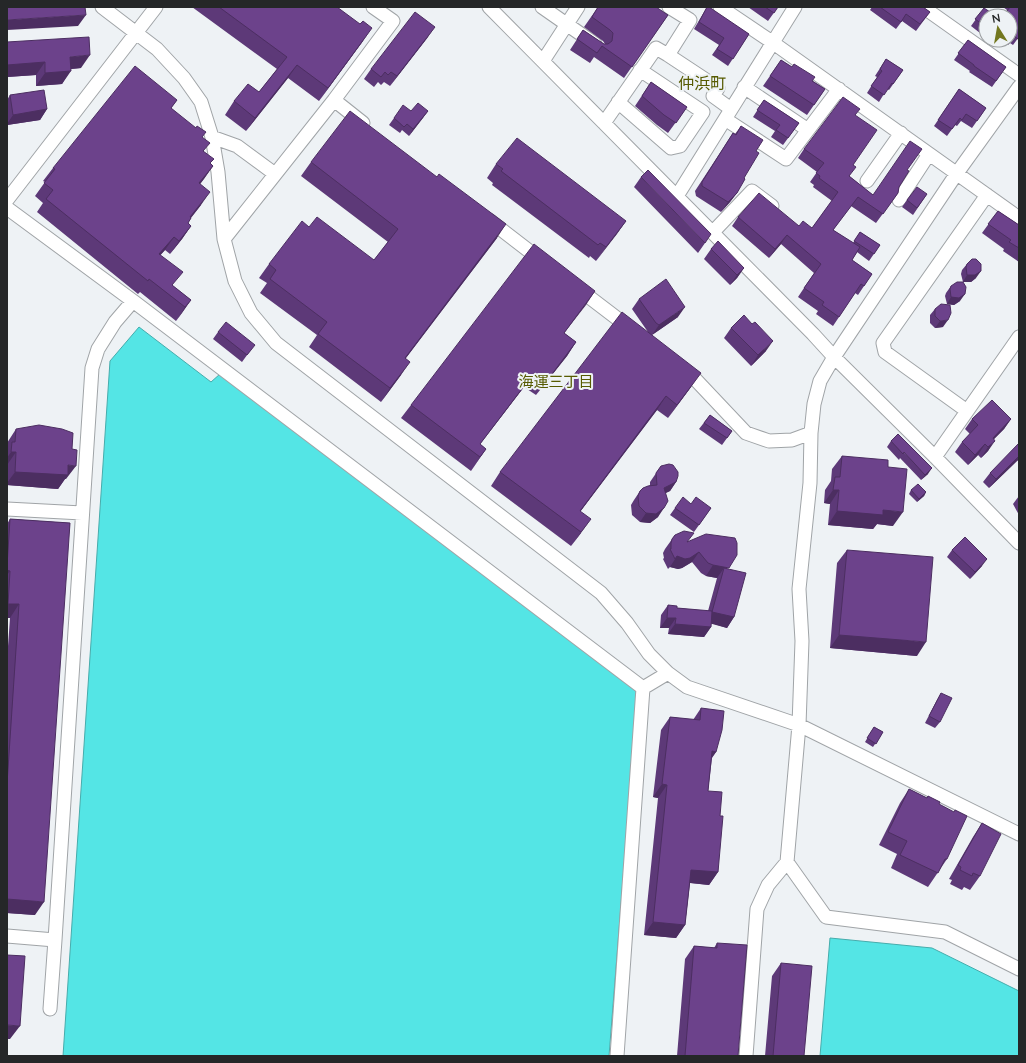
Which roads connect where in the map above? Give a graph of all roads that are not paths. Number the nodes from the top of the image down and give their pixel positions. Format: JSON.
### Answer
{"nodes":[{"id":1,"x":102,"y":7,"type":"edge"},
{"id":2,"x":156,"y":7,"type":"edge"},
{"id":3,"x":373,"y":7,"type":"edge"},
{"id":4,"x":489,"y":7,"type":"edge"},
{"id":5,"x":542,"y":7,"type":"edge"},
{"id":6,"x":578,"y":7,"type":"edge"},
{"id":7,"x":669,"y":7,"type":"edge"},
{"id":8,"x":720,"y":7,"type":"edge"},
{"id":9,"x":795,"y":7,"type":"edge"},
{"id":10,"x":923,"y":7,"type":"edge"},
{"id":11,"x":567,"y":25,"type":"junction"},
{"id":12,"x":137,"y":33,"type":"junction"},
{"id":13,"x":772,"y":42,"type":"junction"},
{"id":14,"x":598,"y":47,"type":"edge"},
{"id":15,"x":668,"y":55,"type":"junction"},
{"id":16,"x":543,"y":61,"type":"junction"},
{"id":17,"x":640,"y":70,"type":"junction"},
{"id":18,"x":1019,"y":75,"type":"edge"},
{"id":19,"x":744,"y":87,"type":"junction"},
{"id":20,"x":1019,"y":87,"type":"edge"},
{"id":21,"x":839,"y":89,"type":"junction"},
{"id":22,"x":334,"y":100,"type":"junction"},
{"id":23,"x":618,"y":102,"type":"junction"},
{"id":24,"x":728,"y":114,"type":"junction"},
{"id":25,"x":604,"y":123,"type":"junction"},
{"id":26,"x":371,"y":129,"type":"edge"},
{"id":27,"x":808,"y":130,"type":"junction"},
{"id":28,"x":690,"y":131,"type":"junction"},
{"id":29,"x":901,"y":133,"type":"junction"},
{"id":30,"x":212,"y":137,"type":"junction"},
{"id":31,"x":709,"y":144,"type":"junction"},
{"id":32,"x":929,"y":154,"type":"junction"},
{"id":33,"x":957,"y":173,"type":"junction"},
{"id":34,"x":275,"y":174,"type":"junction"},
{"id":35,"x":866,"y":181,"type":"dead end"},
{"id":36,"x":987,"y":195,"type":"junction"},
{"id":37,"x":676,"y":196,"type":"junction"},
{"id":38,"x":7,"y":200,"type":"edge"},
{"id":39,"x":899,"y":200,"type":"edge"},
{"id":40,"x":7,"y":208,"type":"edge"},
{"id":41,"x":477,"y":211,"type":"edge"},
{"id":42,"x":781,"y":213,"type":"edge"},
{"id":43,"x":1019,"y":218,"type":"edge"},
{"id":44,"x":713,"y":232,"type":"junction"},
{"id":45,"x":224,"y":239,"type":"junction"},
{"id":46,"x":552,"y":268,"type":"edge"},
{"id":47,"x":564,"y":278,"type":"edge"},
{"id":48,"x":133,"y":301,"type":"junction"},
{"id":49,"x":639,"y":336,"type":"edge"},
{"id":50,"x":1019,"y":337,"type":"edge"},
{"id":51,"x":834,"y":357,"type":"junction"},
{"id":52,"x":670,"y":360,"type":"edge"},
{"id":53,"x":967,"y":411,"type":"junction"},
{"id":54,"x":811,"y":433,"type":"junction"},
{"id":55,"x":935,"y":457,"type":"junction"},
{"id":56,"x":7,"y":509,"type":"edge"},
{"id":57,"x":82,"y":513,"type":"junction"},
{"id":58,"x":1019,"y":543,"type":"edge"},
{"id":59,"x":668,"y":673,"type":"junction"},
{"id":60,"x":643,"y":688,"type":"junction"},
{"id":61,"x":798,"y":725,"type":"junction"},
{"id":62,"x":1019,"y":834,"type":"edge"},
{"id":63,"x":787,"y":862,"type":"junction"},
{"id":64,"x":7,"y":936,"type":"edge"},
{"id":65,"x":55,"y":940,"type":"junction"},
{"id":66,"x":1019,"y":969,"type":"edge"},
{"id":67,"x":50,"y":1009,"type":"dead end"},
{"id":68,"x":617,"y":1056,"type":"edge"},
{"id":69,"x":746,"y":1056,"type":"edge"}],
"edges":[{"from":1,"to":12,"type":"street"},
{"from":2,"to":12,"type":"street"},
{"from":3,"to":22,"type":"street"},
{"from":4,"to":16,"type":"street"},
{"from":5,"to":11,"type":"street"},
{"from":6,"to":11,"type":"street"},
{"from":7,"to":15,"type":"street"},
{"from":8,"to":13,"type":"street"},
{"from":9,"to":13,"type":"street"},
{"from":10,"to":18,"type":"street"},
{"from":11,"to":14,"type":"street"},
{"from":11,"to":16,"type":"street"},
{"from":12,"to":30,"type":"street"},
{"from":12,"to":38,"type":"street"},
{"from":13,"to":19,"type":"street"},
{"from":13,"to":21,"type":"street"},
{"from":15,"to":17,"type":"street"},
{"from":15,"to":24,"type":"street"},
{"from":16,"to":25,"type":"street"},
{"from":17,"to":23,"type":"street"},
{"from":17,"to":28,"type":"street"},
{"from":19,"to":24,"type":"street"},
{"from":19,"to":27,"type":"street"},
{"from":20,"to":33,"type":"street"},
{"from":21,"to":27,"type":"street"},
{"from":21,"to":29,"type":"street"},
{"from":22,"to":26,"type":"street"},
{"from":22,"to":34,"type":"street"},
{"from":23,"to":25,"type":"street"},
{"from":23,"to":28,"type":"street"},
{"from":24,"to":27,"type":"street"},
{"from":24,"to":31,"type":"street"},
{"from":25,"to":37,"type":"street"},
{"from":28,"to":31,"type":"street"},
{"from":29,"to":32,"type":"street"},
{"from":29,"to":35,"type":"street"},
{"from":30,"to":34,"type":"street"},
{"from":30,"to":45,"type":"street"},
{"from":31,"to":37,"type":"street"},
{"from":32,"to":33,"type":"street"},
{"from":32,"to":39,"type":"street"},
{"from":33,"to":36,"type":"street"},
{"from":33,"to":51,"type":"street"},
{"from":34,"to":45,"type":"street"},
{"from":36,"to":43,"type":"street"},
{"from":36,"to":53,"type":"street"},
{"from":37,"to":44,"type":"street"},
{"from":40,"to":48,"type":"street"},
{"from":41,"to":46,"type":"street"},
{"from":42,"to":44,"type":"street"},
{"from":44,"to":51,"type":"street"},
{"from":45,"to":59,"type":"street"},
{"from":47,"to":49,"type":"street"},
{"from":48,"to":57,"type":"street"},
{"from":48,"to":60,"type":"street"},
{"from":50,"to":53,"type":"street"},
{"from":51,"to":54,"type":"street"},
{"from":51,"to":55,"type":"street"},
{"from":52,"to":54,"type":"street"},
{"from":53,"to":55,"type":"street"},
{"from":54,"to":61,"type":"street"},
{"from":55,"to":58,"type":"street"},
{"from":56,"to":57,"type":"street"},
{"from":57,"to":65,"type":"street"},
{"from":59,"to":60,"type":"street"},
{"from":59,"to":61,"type":"street"},
{"from":60,"to":68,"type":"street"},
{"from":61,"to":62,"type":"street"},
{"from":61,"to":63,"type":"street"},
{"from":63,"to":66,"type":"street"},
{"from":63,"to":69,"type":"street"},
{"from":64,"to":65,"type":"street"},
{"from":65,"to":67,"type":"street"}]}
